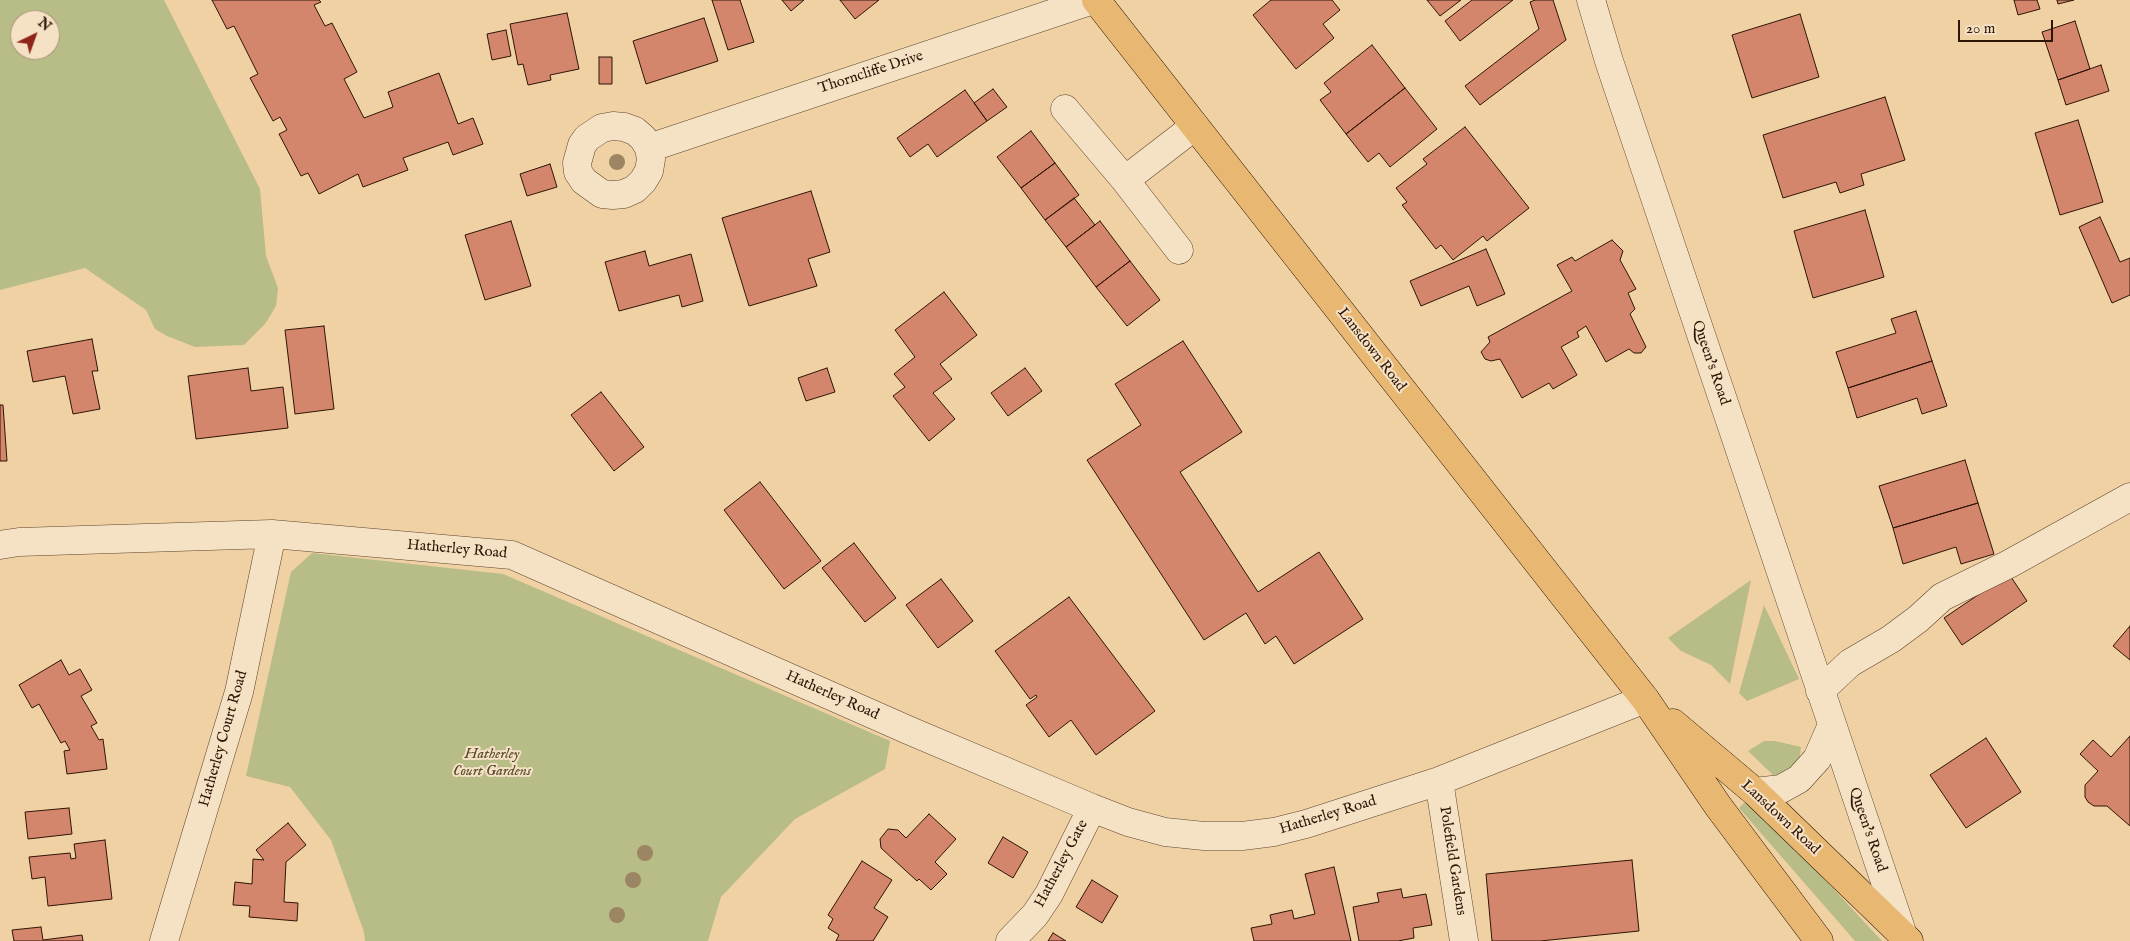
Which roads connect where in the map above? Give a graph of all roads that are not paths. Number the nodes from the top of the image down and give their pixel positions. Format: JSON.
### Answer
{"nodes":[{"id":1,"x":1094,"y":0,"type":"edge"},
{"id":2,"x":1591,"y":0,"type":"edge"},
{"id":3,"x":1065,"y":109,"type":"dead end"},
{"id":4,"x":1195,"y":126,"type":"junction"},
{"id":5,"x":649,"y":148,"type":"dead end"},
{"id":6,"x":1125,"y":180,"type":"junction"},
{"id":7,"x":1179,"y":250,"type":"dead end"},
{"id":8,"x":2130,"y":497,"type":"edge"},
{"id":9,"x":272,"y":534,"type":"junction"},
{"id":10,"x":0,"y":545,"type":"edge"},
{"id":11,"x":1820,"y":691,"type":"junction"},
{"id":12,"x":1646,"y":700,"type":"junction"},
{"id":13,"x":1832,"y":724,"type":"junction"},
{"id":14,"x":1439,"y":781,"type":"junction"},
{"id":15,"x":1755,"y":792,"type":"junction"},
{"id":16,"x":1092,"y":808,"type":"junction"},
{"id":17,"x":1906,"y":938,"type":"edge"},
{"id":18,"x":164,"y":941,"type":"edge"},
{"id":19,"x":1010,"y":941,"type":"edge"},
{"id":20,"x":1464,"y":941,"type":"edge"},
{"id":21,"x":1818,"y":941,"type":"edge"}],
"edges":[{"from":1,"to":4,"type":"highway","name":"Lansdown Road"},
{"from":1,"to":5,"type":"street","name":"Thorncliffe Drive"},
{"from":2,"to":11,"type":"street","name":"Queen's Road"},
{"from":3,"to":6,"type":"street"},
{"from":4,"to":6,"type":"street"},
{"from":4,"to":12,"type":"highway","name":"Lansdown Road"},
{"from":6,"to":7,"type":"street"},
{"from":8,"to":11,"type":"street"},
{"from":9,"to":10,"type":"street","name":"Hatherley Road"},
{"from":9,"to":16,"type":"street","name":"Hatherley Road"},
{"from":9,"to":18,"type":"street","name":"Hatherley Court Road"},
{"from":11,"to":13,"type":"street","name":"Queen's Road"},
{"from":12,"to":14,"type":"street","name":"Hatherley Road"},
{"from":12,"to":15,"type":"highway","name":"Lansdown Road"},
{"from":12,"to":21,"type":"highway","name":"Lansdown Road"},
{"from":13,"to":15,"type":"street"},
{"from":13,"to":17,"type":"street","name":"Queen's Road"},
{"from":14,"to":16,"type":"street","name":"Hatherley Road"},
{"from":14,"to":20,"type":"street","name":"Polefield Gardens"},
{"from":15,"to":17,"type":"highway","name":"Lansdown Road"},
{"from":16,"to":19,"type":"street","name":"Hatherley Gate"}]}
